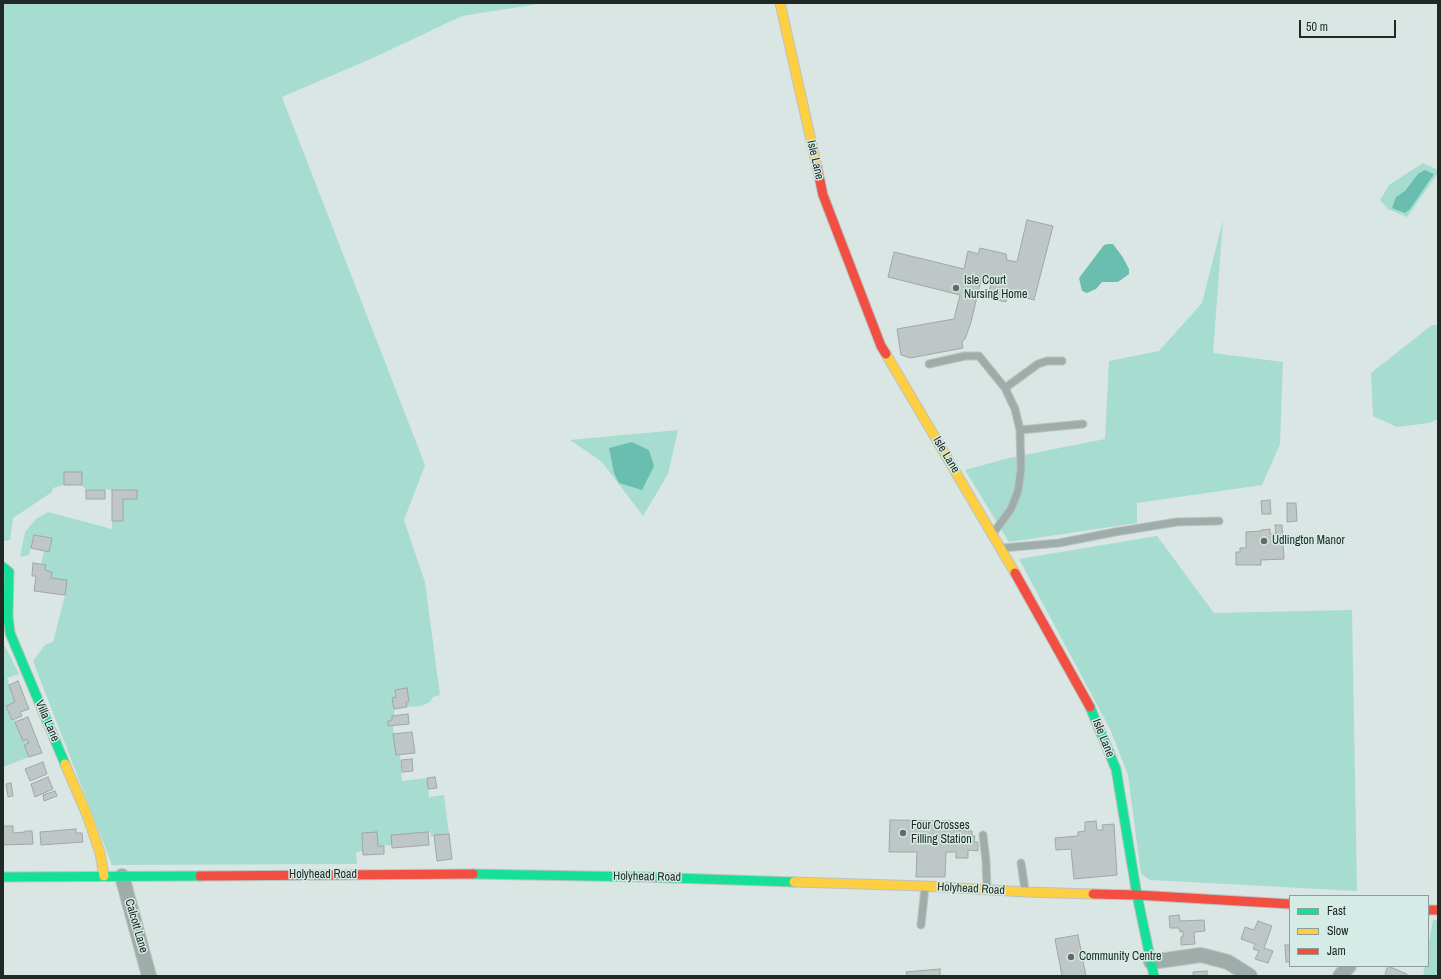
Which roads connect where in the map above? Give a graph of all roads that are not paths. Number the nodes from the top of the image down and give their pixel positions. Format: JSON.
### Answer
{"nodes":[{"id":1,"x":780,"y":3,"type":"edge"},
{"id":2,"x":1062,"y":361,"type":"dead end"},
{"id":3,"x":929,"y":364,"type":"dead end"},
{"id":4,"x":1005,"y":388,"type":"junction"},
{"id":5,"x":1083,"y":424,"type":"dead end"},
{"id":6,"x":1020,"y":430,"type":"junction"},
{"id":7,"x":1219,"y":521,"type":"dead end"},
{"id":8,"x":992,"y":534,"type":"junction"},
{"id":9,"x":1001,"y":548,"type":"junction"},
{"id":10,"x":3,"y":567,"type":"edge"},
{"id":11,"x":983,"y":835,"type":"dead end"},
{"id":12,"x":1021,"y":863,"type":"dead end"},
{"id":13,"x":104,"y":876,"type":"junction"},
{"id":14,"x":122,"y":876,"type":"junction"},
{"id":15,"x":3,"y":877,"type":"edge"},
{"id":16,"x":925,"y":886,"type":"junction"},
{"id":17,"x":988,"y":889,"type":"junction"},
{"id":18,"x":1026,"y":892,"type":"junction"},
{"id":19,"x":1137,"y":895,"type":"junction"},
{"id":20,"x":1289,"y":904,"type":"edge"},
{"id":21,"x":921,"y":925,"type":"dead end"},
{"id":22,"x":1348,"y":967,"type":"edge"},
{"id":23,"x":1152,"y":971,"type":"edge"},
{"id":24,"x":149,"y":976,"type":"edge"},
{"id":25,"x":1250,"y":976,"type":"edge"},
{"id":26,"x":1340,"y":976,"type":"edge"}],
"edges":[{"from":1,"to":8,"type":"street","name":"Isle Lane"},
{"from":2,"to":4,"type":"lane"},
{"from":3,"to":4,"type":"lane"},
{"from":4,"to":6,"type":"lane"},
{"from":5,"to":6,"type":"lane"},
{"from":6,"to":8,"type":"lane"},
{"from":7,"to":9,"type":"lane"},
{"from":8,"to":9,"type":"street","name":"Isle Lane"},
{"from":9,"to":19,"type":"street","name":"Isle Lane"},
{"from":10,"to":13,"type":"street","name":"Villa Lane"},
{"from":11,"to":17,"type":"lane"},
{"from":12,"to":18,"type":"lane"},
{"from":13,"to":14,"type":"street","name":"Holyhead Road"},
{"from":13,"to":15,"type":"street","name":"Holyhead Road"},
{"from":14,"to":16,"type":"street","name":"Holyhead Road"},
{"from":14,"to":24,"type":"street","name":"Calcott Lane"},
{"from":16,"to":17,"type":"street","name":"Holyhead Road"},
{"from":16,"to":21,"type":"lane"},
{"from":17,"to":18,"type":"street","name":"Holyhead Road"},
{"from":18,"to":19,"type":"street","name":"Holyhead Road"},
{"from":19,"to":20,"type":"street","name":"Holyhead Road"},
{"from":19,"to":23,"type":"street","name":"Isle Lane"},
{"from":22,"to":26,"type":"street"},
{"from":23,"to":25,"type":"street"}]}
